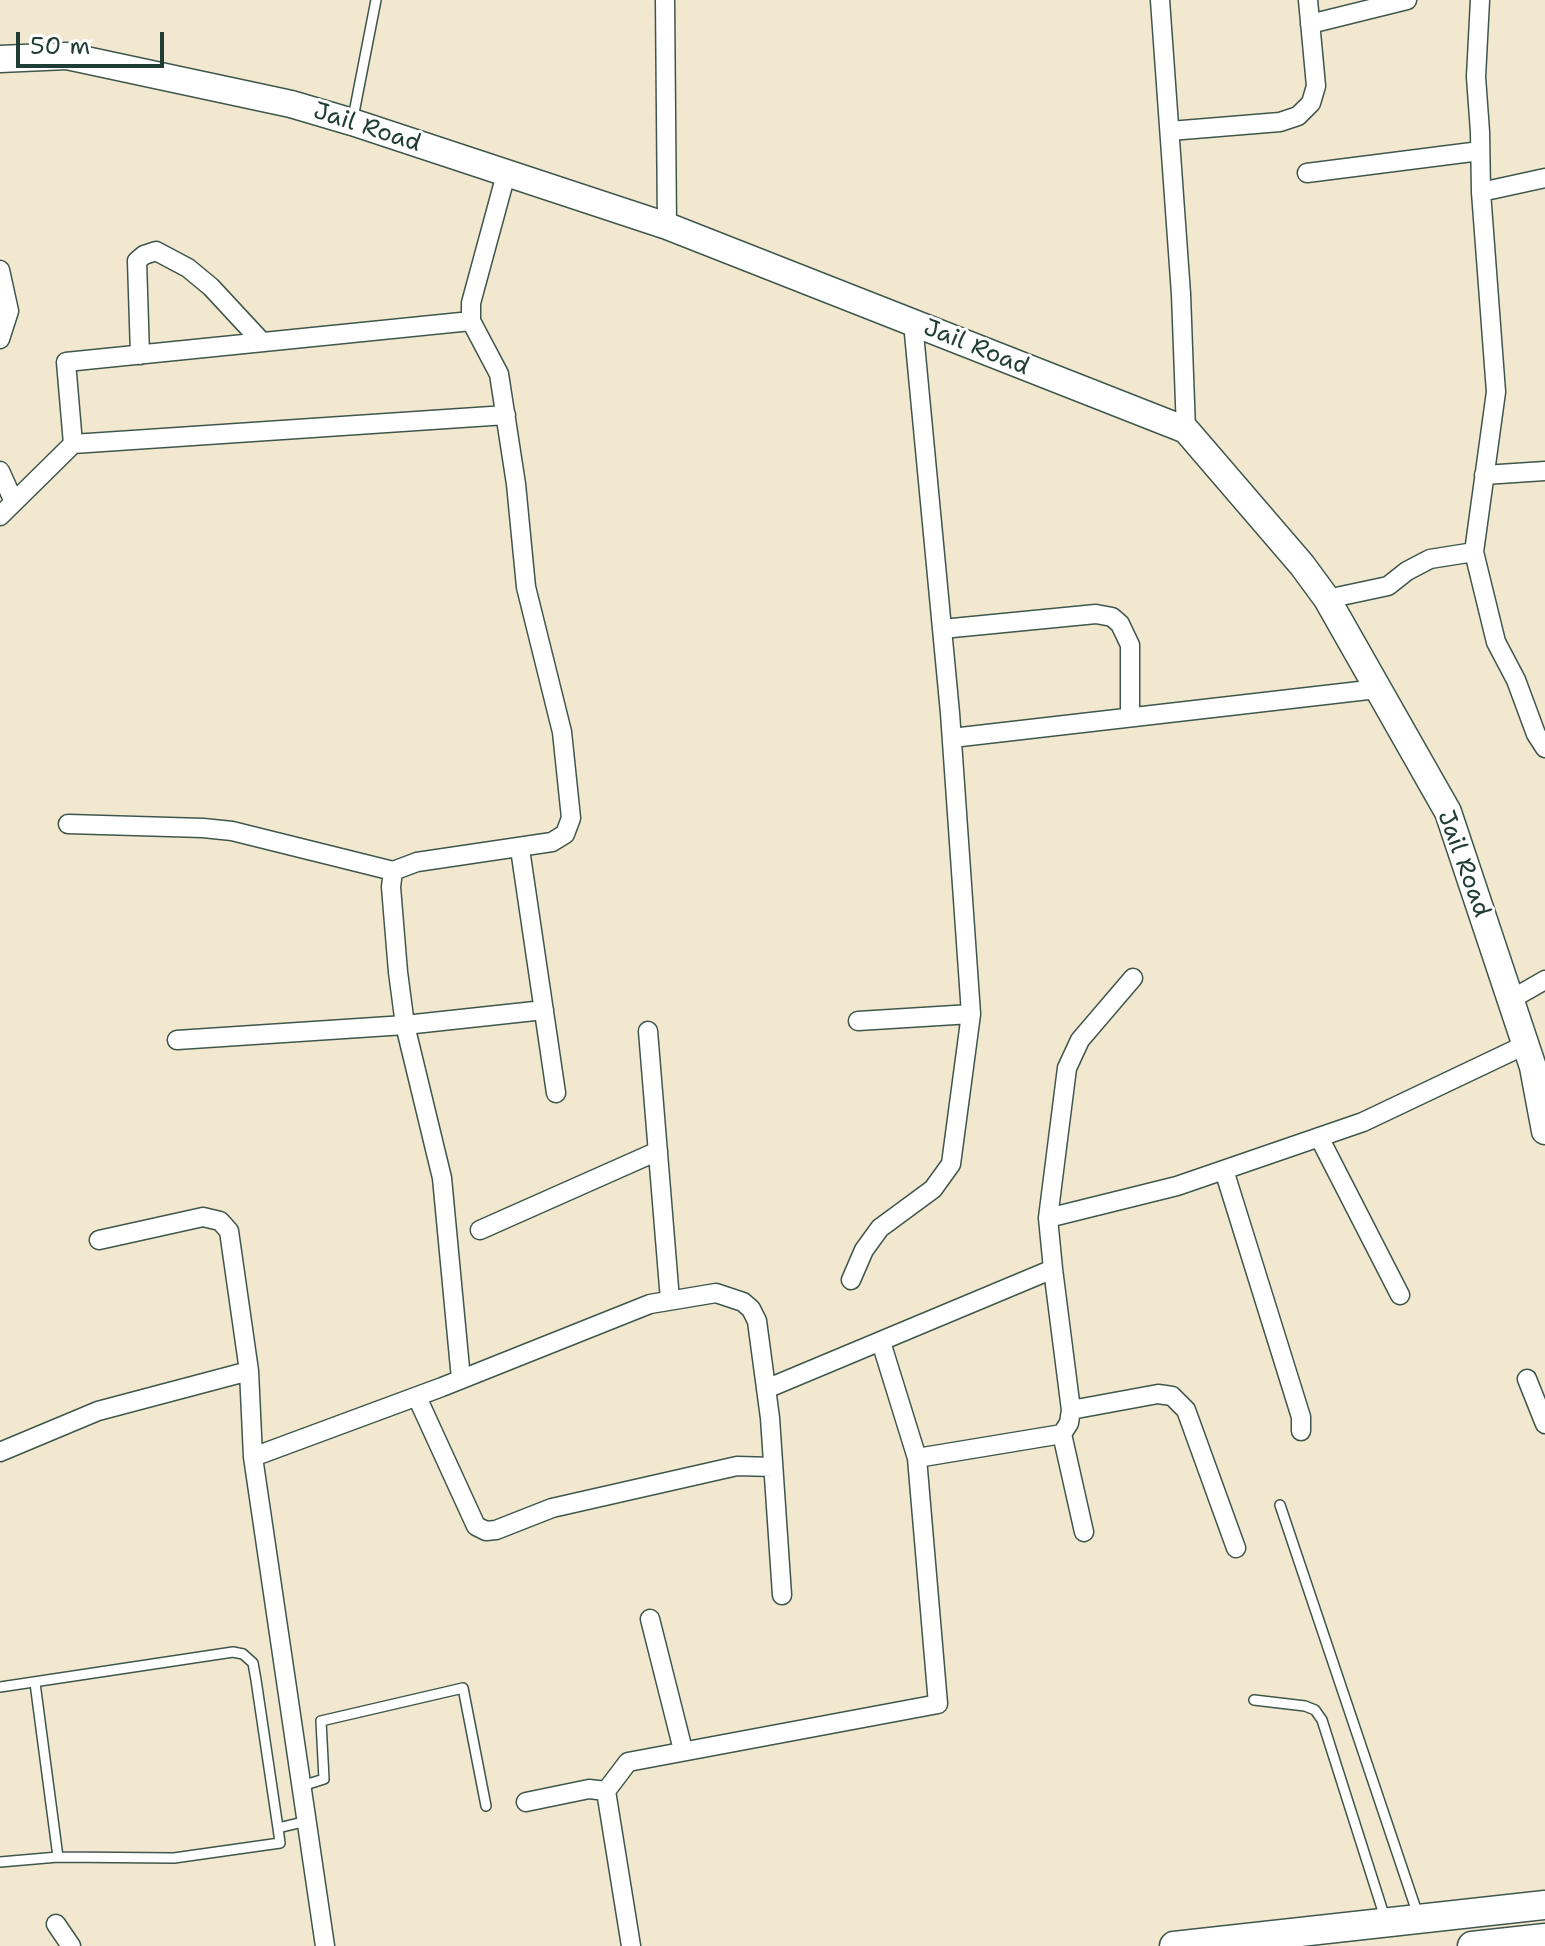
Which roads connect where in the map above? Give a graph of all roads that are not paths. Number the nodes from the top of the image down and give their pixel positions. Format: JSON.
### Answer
{"nodes":[{"id":1,"x":376,"y":0,"type":"edge"},
{"id":2,"x":665,"y":0,"type":"edge"},
{"id":3,"x":1160,"y":0,"type":"edge"},
{"id":4,"x":1308,"y":0,"type":"edge"},
{"id":5,"x":1407,"y":0,"type":"edge"},
{"id":6,"x":1480,"y":0,"type":"edge"},
{"id":7,"x":1310,"y":24,"type":"junction"},
{"id":8,"x":0,"y":59,"type":"edge"},
{"id":9,"x":352,"y":122,"type":"junction"},
{"id":10,"x":1170,"y":131,"type":"junction"},
{"id":11,"x":1480,"y":151,"type":"junction"},
{"id":12,"x":1307,"y":173,"type":"dead end"},
{"id":13,"x":506,"y":174,"type":"junction"},
{"id":14,"x":1545,"y":178,"type":"edge"},
{"id":15,"x":1481,"y":192,"type":"junction"},
{"id":16,"x":667,"y":226,"type":"junction"},
{"id":17,"x":0,"y":270,"type":"edge"},
{"id":18,"x":471,"y":321,"type":"junction"},
{"id":19,"x":913,"y":323,"type":"junction"},
{"id":20,"x":0,"y":339,"type":"edge"},
{"id":21,"x":262,"y":342,"type":"junction"},
{"id":22,"x":140,"y":355,"type":"junction"},
{"id":23,"x":506,"y":415,"type":"junction"},
{"id":24,"x":1186,"y":430,"type":"junction"},
{"id":25,"x":73,"y":444,"type":"junction"},
{"id":26,"x":0,"y":471,"type":"edge"},
{"id":27,"x":1545,"y":471,"type":"edge"},
{"id":28,"x":1484,"y":475,"type":"junction"},
{"id":29,"x":14,"y":502,"type":"junction"},
{"id":30,"x":0,"y":516,"type":"edge"},
{"id":31,"x":1474,"y":552,"type":"junction"},
{"id":32,"x":1327,"y":599,"type":"junction"},
{"id":33,"x":942,"y":629,"type":"junction"},
{"id":34,"x":1377,"y":689,"type":"junction"},
{"id":35,"x":1130,"y":717,"type":"junction"},
{"id":36,"x":952,"y":738,"type":"junction"},
{"id":37,"x":1545,"y":748,"type":"edge"},
{"id":38,"x":68,"y":824,"type":"dead end"},
{"id":39,"x":520,"y":849,"type":"junction"},
{"id":40,"x":393,"y":871,"type":"junction"},
{"id":41,"x":1133,"y":978,"type":"dead end"},
{"id":42,"x":1545,"y":980,"type":"edge"},
{"id":43,"x":1510,"y":1000,"type":"junction"},
{"id":44,"x":544,"y":1010,"type":"junction"},
{"id":45,"x":971,"y":1014,"type":"junction"},
{"id":46,"x":858,"y":1021,"type":"dead end"},
{"id":47,"x":405,"y":1025,"type":"junction"},
{"id":48,"x":648,"y":1031,"type":"dead end"},
{"id":49,"x":177,"y":1040,"type":"dead end"},
{"id":50,"x":1525,"y":1045,"type":"junction"},
{"id":51,"x":556,"y":1093,"type":"dead end"},
{"id":52,"x":1545,"y":1131,"type":"edge"},
{"id":53,"x":1319,"y":1137,"type":"junction"},
{"id":54,"x":658,"y":1151,"type":"junction"},
{"id":55,"x":1224,"y":1170,"type":"junction"},
{"id":56,"x":1048,"y":1218,"type":"junction"},
{"id":57,"x":480,"y":1230,"type":"dead end"},
{"id":58,"x":99,"y":1240,"type":"dead end"},
{"id":59,"x":1053,"y":1269,"type":"junction"},
{"id":60,"x":851,"y":1280,"type":"dead end"},
{"id":61,"x":1400,"y":1295,"type":"dead end"},
{"id":62,"x":670,"y":1300,"type":"junction"},
{"id":63,"x":881,"y":1342,"type":"junction"},
{"id":64,"x":249,"y":1371,"type":"junction"},
{"id":65,"x":461,"y":1379,"type":"junction"},
{"id":66,"x":1527,"y":1379,"type":"dead end"},
{"id":67,"x":766,"y":1389,"type":"junction"},
{"id":68,"x":417,"y":1397,"type":"junction"},
{"id":69,"x":1071,"y":1410,"type":"junction"},
{"id":70,"x":1545,"y":1424,"type":"edge"},
{"id":71,"x":1301,"y":1431,"type":"dead end"},
{"id":72,"x":1062,"y":1434,"type":"junction"},
{"id":73,"x":0,"y":1452,"type":"edge"},
{"id":74,"x":253,"y":1457,"type":"junction"},
{"id":75,"x":917,"y":1458,"type":"junction"},
{"id":76,"x":773,"y":1467,"type":"junction"},
{"id":77,"x":1280,"y":1505,"type":"dead end"},
{"id":78,"x":1084,"y":1532,"type":"dead end"},
{"id":79,"x":1236,"y":1548,"type":"dead end"},
{"id":80,"x":782,"y":1595,"type":"dead end"},
{"id":81,"x":650,"y":1619,"type":"dead end"},
{"id":82,"x":35,"y":1683,"type":"junction"},
{"id":83,"x":0,"y":1687,"type":"edge"},
{"id":84,"x":1254,"y":1700,"type":"dead end"},
{"id":85,"x":683,"y":1750,"type":"junction"},
{"id":86,"x":302,"y":1786,"type":"junction"},
{"id":87,"x":606,"y":1791,"type":"junction"},
{"id":88,"x":526,"y":1802,"type":"dead end"},
{"id":89,"x":486,"y":1806,"type":"dead end"},
{"id":90,"x":307,"y":1821,"type":"junction"},
{"id":91,"x":278,"y":1828,"type":"junction"},
{"id":92,"x":58,"y":1857,"type":"junction"},
{"id":93,"x":0,"y":1862,"type":"edge"},
{"id":94,"x":1545,"y":1905,"type":"edge"},
{"id":95,"x":1419,"y":1918,"type":"junction"},
{"id":96,"x":1386,"y":1922,"type":"junction"},
{"id":97,"x":56,"y":1924,"type":"dead end"},
{"id":98,"x":1545,"y":1938,"type":"edge"},
{"id":99,"x":71,"y":1946,"type":"edge"},
{"id":100,"x":325,"y":1946,"type":"edge"},
{"id":101,"x":631,"y":1946,"type":"edge"},
{"id":102,"x":1174,"y":1946,"type":"edge"},
{"id":103,"x":1472,"y":1946,"type":"edge"}],
"edges":[{"from":1,"to":9,"type":"lane"},
{"from":2,"to":16,"type":"street"},
{"from":3,"to":10,"type":"street"},
{"from":4,"to":7,"type":"street"},
{"from":5,"to":7,"type":"street"},
{"from":6,"to":11,"type":"street"},
{"from":7,"to":10,"type":"street"},
{"from":8,"to":9,"type":"street","name":"Jail Road"},
{"from":9,"to":13,"type":"street","name":"Jail Road"},
{"from":10,"to":24,"type":"street"},
{"from":11,"to":12,"type":"street"},
{"from":11,"to":15,"type":"street"},
{"from":13,"to":16,"type":"street","name":"Jail Road"},
{"from":13,"to":18,"type":"street"},
{"from":14,"to":15,"type":"street"},
{"from":15,"to":28,"type":"street"},
{"from":16,"to":19,"type":"street","name":"Jail Road"},
{"from":17,"to":20,"type":"street"},
{"from":18,"to":21,"type":"street"},
{"from":18,"to":23,"type":"street"},
{"from":19,"to":24,"type":"street","name":"Jail Road"},
{"from":19,"to":33,"type":"street"},
{"from":21,"to":22,"type":"street"},
{"from":21,"to":22,"type":"street"},
{"from":22,"to":25,"type":"street"},
{"from":23,"to":25,"type":"street"},
{"from":23,"to":39,"type":"street"},
{"from":24,"to":32,"type":"street","name":"Jail Road"},
{"from":25,"to":29,"type":"street"},
{"from":26,"to":29,"type":"street"},
{"from":27,"to":28,"type":"street"},
{"from":28,"to":31,"type":"street"},
{"from":29,"to":30,"type":"street"},
{"from":31,"to":32,"type":"street"},
{"from":31,"to":37,"type":"street"},
{"from":32,"to":34,"type":"street","name":"Jail Road"},
{"from":33,"to":35,"type":"street"},
{"from":33,"to":36,"type":"street"},
{"from":34,"to":35,"type":"street"},
{"from":34,"to":43,"type":"street","name":"Jail Road"},
{"from":35,"to":36,"type":"street"},
{"from":36,"to":45,"type":"street"},
{"from":38,"to":40,"type":"street"},
{"from":39,"to":40,"type":"street"},
{"from":39,"to":44,"type":"street"},
{"from":40,"to":47,"type":"street"},
{"from":41,"to":56,"type":"street"},
{"from":42,"to":43,"type":"street"},
{"from":43,"to":50,"type":"street","name":"Jail Road"},
{"from":44,"to":47,"type":"street"},
{"from":44,"to":51,"type":"street"},
{"from":45,"to":46,"type":"street"},
{"from":45,"to":60,"type":"street"},
{"from":47,"to":49,"type":"street"},
{"from":47,"to":65,"type":"street"},
{"from":48,"to":54,"type":"street"},
{"from":50,"to":52,"type":"street","name":"Jail Road"},
{"from":50,"to":53,"type":"street"},
{"from":53,"to":55,"type":"street"},
{"from":53,"to":61,"type":"street"},
{"from":54,"to":57,"type":"street"},
{"from":54,"to":62,"type":"street"},
{"from":55,"to":56,"type":"street"},
{"from":55,"to":71,"type":"street"},
{"from":56,"to":59,"type":"street"},
{"from":58,"to":64,"type":"street"},
{"from":59,"to":63,"type":"street"},
{"from":59,"to":69,"type":"street"},
{"from":62,"to":65,"type":"street"},
{"from":62,"to":67,"type":"street"},
{"from":63,"to":67,"type":"street"},
{"from":63,"to":75,"type":"street"},
{"from":64,"to":73,"type":"street"},
{"from":64,"to":74,"type":"street"},
{"from":65,"to":68,"type":"street"},
{"from":66,"to":70,"type":"street"},
{"from":67,"to":76,"type":"street"},
{"from":68,"to":74,"type":"street"},
{"from":68,"to":76,"type":"street"},
{"from":69,"to":72,"type":"street"},
{"from":69,"to":79,"type":"street"},
{"from":72,"to":75,"type":"street"},
{"from":72,"to":78,"type":"street"},
{"from":74,"to":86,"type":"street"},
{"from":75,"to":85,"type":"street"},
{"from":76,"to":80,"type":"street"},
{"from":77,"to":95,"type":"lane"},
{"from":81,"to":85,"type":"street"},
{"from":82,"to":83,"type":"lane"},
{"from":82,"to":91,"type":"lane"},
{"from":82,"to":92,"type":"lane"},
{"from":84,"to":96,"type":"lane"},
{"from":85,"to":87,"type":"street"},
{"from":86,"to":89,"type":"lane"},
{"from":86,"to":90,"type":"street"},
{"from":87,"to":88,"type":"street"},
{"from":87,"to":101,"type":"street"},
{"from":90,"to":91,"type":"lane"},
{"from":90,"to":100,"type":"street"},
{"from":91,"to":92,"type":"lane"},
{"from":92,"to":93,"type":"lane"},
{"from":94,"to":95,"type":"main road"},
{"from":95,"to":96,"type":"main road"},
{"from":96,"to":102,"type":"main road"},
{"from":97,"to":99,"type":"street"},
{"from":98,"to":103,"type":"main road"}]}
